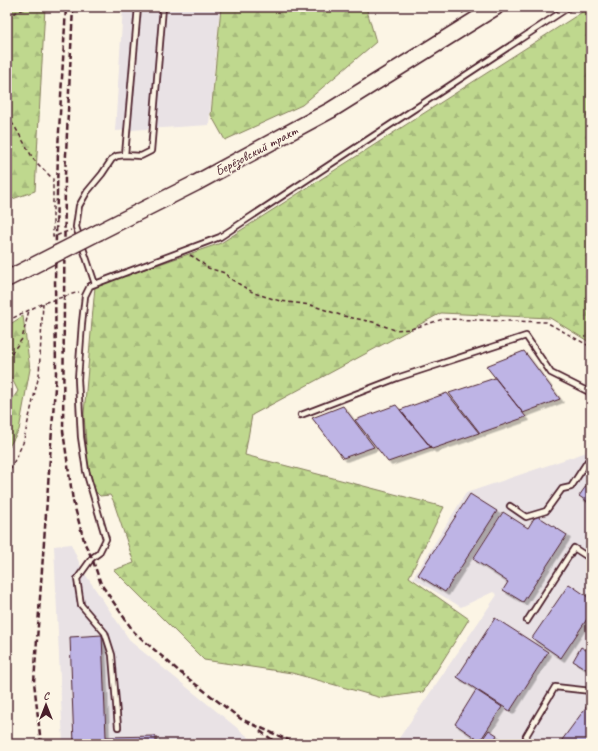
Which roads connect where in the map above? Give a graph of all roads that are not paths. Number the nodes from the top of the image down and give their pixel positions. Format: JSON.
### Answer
{"nodes":[{"id":1,"x":138,"y":7,"type":"edge"},
{"id":2,"x":163,"y":7,"type":"edge"},
{"id":3,"x":496,"y":7,"type":"edge"},
{"id":4,"x":569,"y":7,"type":"edge"},
{"id":5,"x":125,"y":155,"type":"junction"},
{"id":6,"x":7,"y":279,"type":"edge"},
{"id":7,"x":95,"y":284,"type":"junction"},
{"id":8,"x":591,"y":393,"type":"edge"},
{"id":9,"x":301,"y":415,"type":"dead end"},
{"id":10,"x":591,"y":456,"type":"edge"},
{"id":11,"x":510,"y":506,"type":"dead end"},
{"id":12,"x":591,"y":559,"type":"edge"},
{"id":13,"x":527,"y":622,"type":"dead end"},
{"id":14,"x":591,"y":692,"type":"edge"},
{"id":15,"x":118,"y":727,"type":"dead end"},
{"id":16,"x":526,"y":736,"type":"dead end"}],
"edges":[{"from":1,"to":5,"type":"lane"},
{"from":2,"to":5,"type":"lane"},
{"from":3,"to":6,"type":"main road","name":"Берёзовский тракт","bridge":true},
{"from":4,"to":7,"type":"lane"},
{"from":5,"to":7,"type":"lane"},
{"from":7,"to":15,"type":"lane"},
{"from":8,"to":9,"type":"lane"},
{"from":10,"to":11,"type":"lane"},
{"from":12,"to":13,"type":"lane"},
{"from":14,"to":16,"type":"lane"}]}
